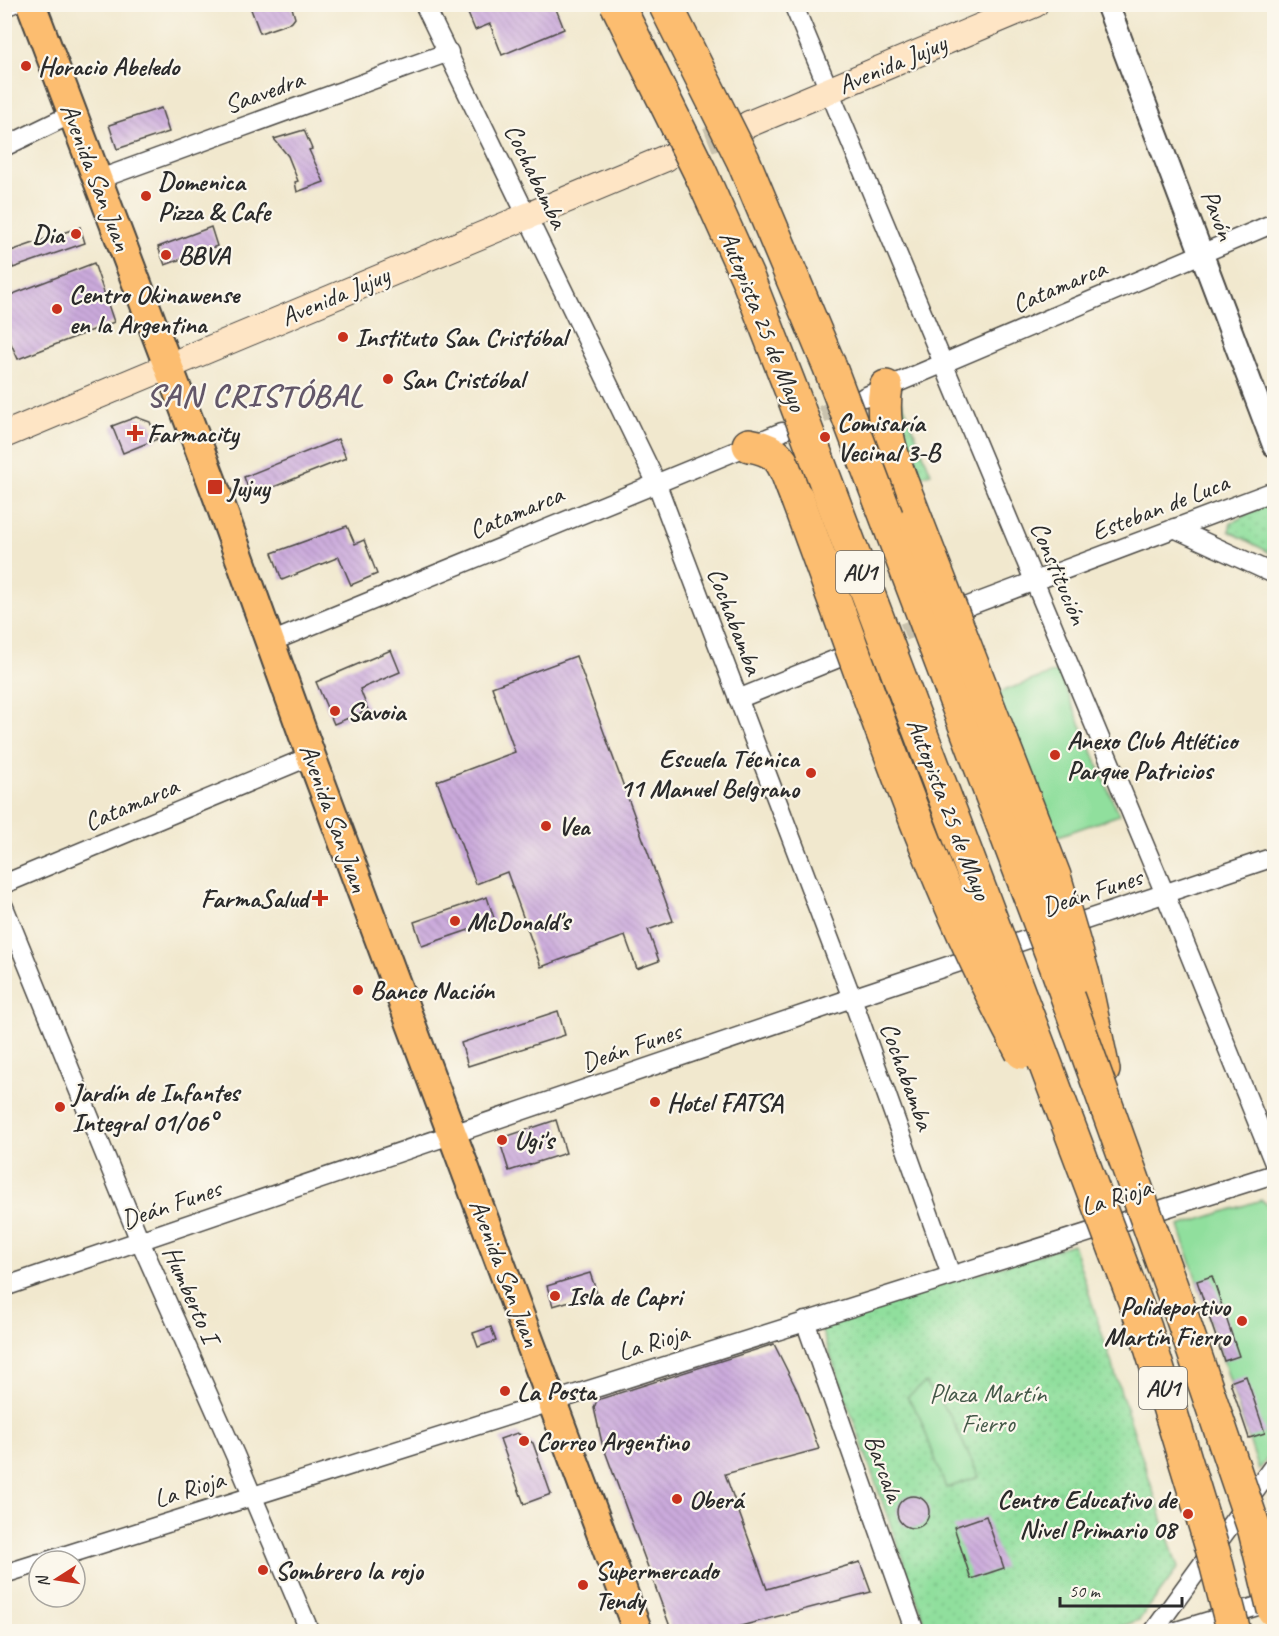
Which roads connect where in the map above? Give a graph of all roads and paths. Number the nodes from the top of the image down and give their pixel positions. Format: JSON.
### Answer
{"nodes":[{"id":1,"x":12,"y":4,"type":"edge"},
{"id":2,"x":31,"y":4,"type":"edge"},
{"id":3,"x":424,"y":4,"type":"edge"},
{"id":4,"x":618,"y":4,"type":"edge"},
{"id":5,"x":665,"y":4,"type":"edge"},
{"id":6,"x":793,"y":4,"type":"edge"},
{"id":7,"x":1035,"y":4,"type":"edge"},
{"id":8,"x":1107,"y":4,"type":"edge"},
{"id":9,"x":4,"y":7,"type":"edge"},
{"id":10,"x":449,"y":52,"type":"junction"},
{"id":11,"x":829,"y":90,"type":"junction"},
{"id":12,"x":72,"y":114,"type":"junction"},
{"id":13,"x":749,"y":124,"type":"tunnel mouth"},
{"id":14,"x":4,"y":147,"type":"edge"},
{"id":15,"x":666,"y":158,"type":"tunnel mouth"},
{"id":16,"x":97,"y":180,"type":"junction"},
{"id":17,"x":526,"y":215,"type":"junction"},
{"id":18,"x":1275,"y":223,"type":"edge"},
{"id":19,"x":1202,"y":253,"type":"junction"},
{"id":20,"x":944,"y":362,"type":"junction"},
{"id":21,"x":168,"y":366,"type":"junction"},
{"id":22,"x":875,"y":392,"type":"joint"},
{"id":23,"x":782,"y":432,"type":"tunnel mouth"},
{"id":24,"x":4,"y":435,"type":"edge"},
{"id":25,"x":749,"y":445,"type":"junction"},
{"id":26,"x":1275,"y":445,"type":"edge"},
{"id":27,"x":656,"y":482,"type":"junction"},
{"id":28,"x":1275,"y":491,"type":"edge"},
{"id":29,"x":1174,"y":528,"type":"junction"},
{"id":30,"x":1275,"y":574,"type":"edge"},
{"id":31,"x":1035,"y":581,"type":"junction"},
{"id":32,"x":963,"y":608,"type":"dead end"},
{"id":33,"x":271,"y":642,"type":"junction"},
{"id":34,"x":846,"y":654,"type":"dead end"},
{"id":35,"x":738,"y":699,"type":"junction"},
{"id":36,"x":311,"y":756,"type":"junction"},
{"id":37,"x":1275,"y":857,"type":"edge"},
{"id":38,"x":4,"y":884,"type":"edge"},
{"id":39,"x":1165,"y":894,"type":"junction"},
{"id":40,"x":4,"y":908,"type":"edge"},
{"id":41,"x":852,"y":998,"type":"junction"},
{"id":42,"x":1112,"y":1122,"type":"junction"},
{"id":43,"x":452,"y":1136,"type":"junction"},
{"id":44,"x":1077,"y":1151,"type":"junction"},
{"id":45,"x":1275,"y":1163,"type":"edge"},
{"id":46,"x":1275,"y":1174,"type":"edge"},
{"id":47,"x":140,"y":1241,"type":"junction"},
{"id":48,"x":951,"y":1275,"type":"junction"},
{"id":49,"x":4,"y":1287,"type":"edge"},
{"id":50,"x":805,"y":1321,"type":"junction"},
{"id":51,"x":553,"y":1400,"type":"junction"},
{"id":52,"x":1275,"y":1464,"type":"edge"},
{"id":53,"x":252,"y":1496,"type":"junction"},
{"id":54,"x":85,"y":1549,"type":"edge"},
{"id":55,"x":27,"y":1567,"type":"edge"},
{"id":56,"x":4,"y":1574,"type":"edge"},
{"id":57,"x":1275,"y":1601,"type":"edge"},
{"id":58,"x":1275,"y":1610,"type":"edge"},
{"id":59,"x":309,"y":1632,"type":"edge"},
{"id":60,"x":638,"y":1632,"type":"edge"},
{"id":61,"x":915,"y":1632,"type":"edge"},
{"id":62,"x":1153,"y":1632,"type":"edge"},
{"id":63,"x":1173,"y":1632,"type":"edge"},
{"id":64,"x":1234,"y":1632,"type":"edge"}],
"edges":[{"from":1,"to":9,"type":"street"},
{"from":2,"to":12,"type":"main road","name":"Avenida San Juan"},
{"from":3,"to":10,"type":"street","name":"Cochabamba"},
{"from":4,"to":44,"type":"highway","name":"Autopista 25 de Mayo","number":"AU1","bridge":true},
{"from":5,"to":42,"type":"highway","name":"Autopista 25 de Mayo","number":"AU1","bridge":true},
{"from":6,"to":11,"type":"street","name":"Constitución"},
{"from":7,"to":11,"type":"main road","name":"Avenida Jujuy"},
{"from":8,"to":19,"type":"street","name":"Pavón"},
{"from":10,"to":16,"type":"street","name":"Saavedra"},
{"from":10,"to":17,"type":"street","name":"Cochabamba"},
{"from":11,"to":13,"type":"main road","name":"Avenida Jujuy"},
{"from":11,"to":20,"type":"street","name":"Constitución"},
{"from":12,"to":14,"type":"street"},
{"from":12,"to":16,"type":"main road","name":"Avenida San Juan"},
{"from":15,"to":17,"type":"main road","name":"Avenida Jujuy"},
{"from":16,"to":21,"type":"main road","name":"Avenida San Juan"},
{"from":17,"to":21,"type":"main road","name":"Avenida Jujuy"},
{"from":17,"to":27,"type":"street","name":"Cochabamba"},
{"from":18,"to":19,"type":"street","name":"Catamarca"},
{"from":19,"to":20,"type":"street","name":"Catamarca"},
{"from":19,"to":26,"type":"street","name":"Pavón"},
{"from":20,"to":22,"type":"street","name":"Catamarca"},
{"from":20,"to":31,"type":"street","name":"Constitución"},
{"from":21,"to":24,"type":"main road","name":"Avenida Jujuy"},
{"from":21,"to":33,"type":"main road","name":"Avenida San Juan"},
{"from":22,"to":42,"type":"highway","bridge":true},
{"from":23,"to":25,"type":"street","name":"Catamarca"},
{"from":25,"to":27,"type":"street","name":"Catamarca"},
{"from":25,"to":44,"type":"highway","bridge":true},
{"from":27,"to":33,"type":"street","name":"Catamarca"},
{"from":27,"to":35,"type":"street","name":"Cochabamba"},
{"from":28,"to":29,"type":"street","name":"Esteban de Luca"},
{"from":29,"to":30,"type":"street"},
{"from":29,"to":31,"type":"street","name":"Esteban de Luca"},
{"from":31,"to":32,"type":"street","name":"Esteban de Luca"},
{"from":31,"to":39,"type":"street","name":"Constitución"},
{"from":33,"to":36,"type":"main road","name":"Avenida San Juan"},
{"from":34,"to":35,"type":"street"},
{"from":35,"to":41,"type":"street","name":"Cochabamba"},
{"from":36,"to":38,"type":"street","name":"Catamarca"},
{"from":36,"to":43,"type":"main road","name":"Avenida San Juan"},
{"from":37,"to":39,"type":"street","name":"Deán Funes"},
{"from":39,"to":41,"type":"street","name":"Deán Funes"},
{"from":39,"to":45,"type":"street","name":"Constitución"},
{"from":40,"to":47,"type":"street","name":"Humberto I"},
{"from":41,"to":43,"type":"street","name":"Deán Funes"},
{"from":41,"to":48,"type":"street","name":"Cochabamba"},
{"from":42,"to":58,"type":"highway","name":"Autopista 25 de Mayo","number":"AU1","bridge":true},
{"from":43,"to":47,"type":"street","name":"Deán Funes"},
{"from":43,"to":51,"type":"main road","name":"Avenida San Juan"},
{"from":44,"to":64,"type":"highway","name":"Autopista 25 de Mayo","number":"AU1","bridge":true},
{"from":46,"to":48,"type":"street","name":"La Rioja"},
{"from":47,"to":49,"type":"street","name":"Deán Funes"},
{"from":47,"to":53,"type":"street","name":"Humberto I"},
{"from":48,"to":50,"type":"street","name":"La Rioja"},
{"from":50,"to":51,"type":"street","name":"La Rioja"},
{"from":50,"to":61,"type":"street","name":"Barcala"},
{"from":51,"to":53,"type":"street","name":"La Rioja"},
{"from":51,"to":60,"type":"main road","name":"Avenida San Juan"},
{"from":52,"to":62,"type":"street"},
{"from":53,"to":54,"type":"street","name":"La Rioja"},
{"from":53,"to":59,"type":"street","name":"Humberto I"},
{"from":55,"to":56,"type":"street"},
{"from":57,"to":63,"type":"street"}]}
